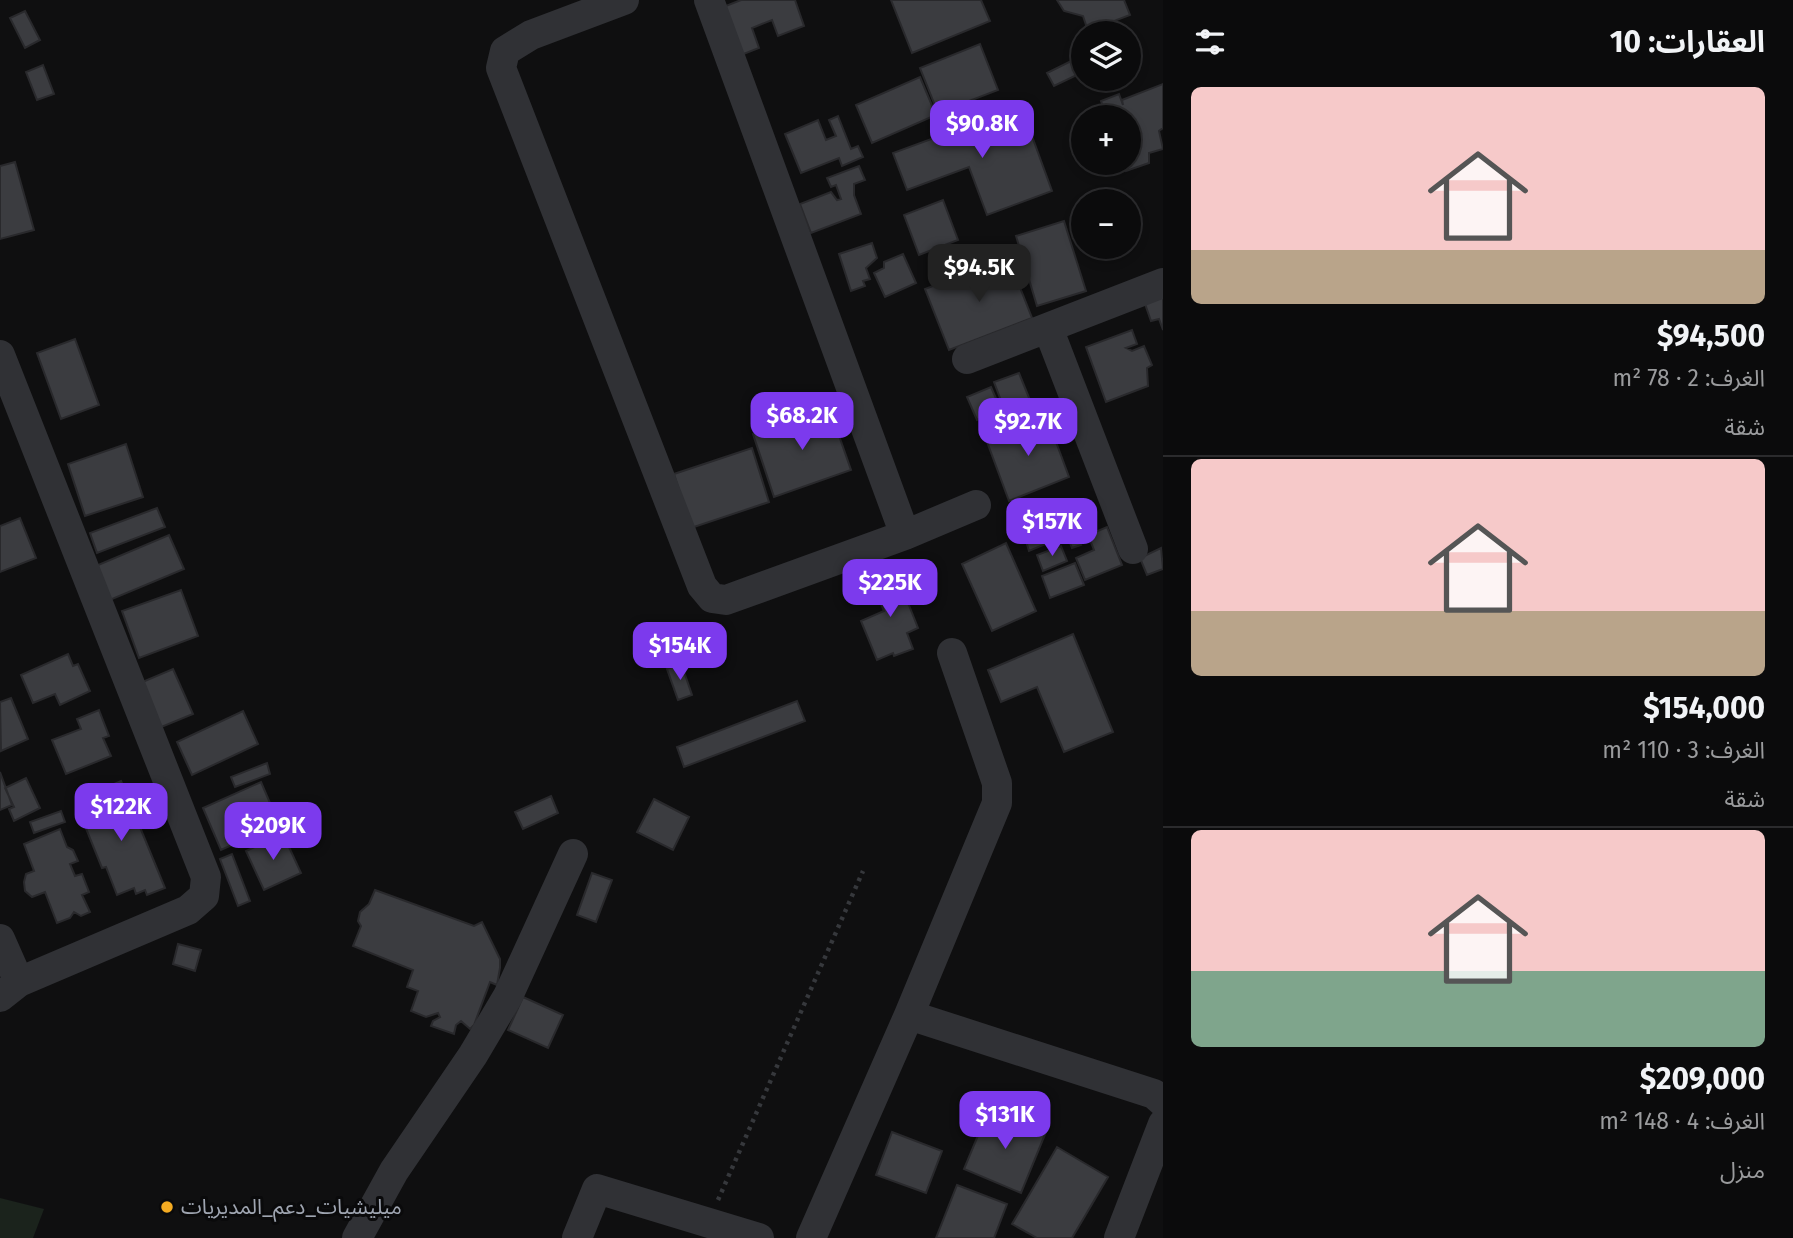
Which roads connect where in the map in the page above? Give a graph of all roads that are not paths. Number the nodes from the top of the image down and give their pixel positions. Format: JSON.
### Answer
{"nodes":[{"id":1,"x":624,"y":0,"type":"edge"},
{"id":2,"x":709,"y":0,"type":"edge"},
{"id":3,"x":1163,"y":284,"type":"edge"},
{"id":4,"x":1048,"y":327,"type":"junction"},
{"id":5,"x":0,"y":355,"type":"edge"},
{"id":6,"x":967,"y":359,"type":"dead end"},
{"id":7,"x":976,"y":506,"type":"dead end"},
{"id":8,"x":905,"y":535,"type":"junction"},
{"id":9,"x":1133,"y":549,"type":"dead end"},
{"id":10,"x":952,"y":653,"type":"dead end"},
{"id":11,"x":573,"y":853,"type":"dead end"},
{"id":12,"x":0,"y":939,"type":"edge"},
{"id":13,"x":10,"y":990,"type":"edge"},
{"id":14,"x":909,"y":1015,"type":"junction"},
{"id":15,"x":1163,"y":1102,"type":"edge"},
{"id":16,"x":1163,"y":1124,"type":"edge"},
{"id":17,"x":358,"y":1238,"type":"edge"},
{"id":18,"x":577,"y":1238,"type":"edge"},
{"id":19,"x":759,"y":1238,"type":"edge"},
{"id":20,"x":810,"y":1238,"type":"edge"},
{"id":21,"x":1119,"y":1238,"type":"edge"}],
"edges":[{"from":1,"to":8,"type":"street"},
{"from":2,"to":8,"type":"street"},
{"from":3,"to":4,"type":"street"},
{"from":4,"to":6,"type":"street"},
{"from":4,"to":9,"type":"street"},
{"from":5,"to":13,"type":"street"},
{"from":7,"to":8,"type":"street"},
{"from":10,"to":14,"type":"street"},
{"from":11,"to":17,"type":"street"},
{"from":12,"to":13,"type":"street"},
{"from":14,"to":15,"type":"street"},
{"from":14,"to":20,"type":"street"},
{"from":16,"to":21,"type":"street"},
{"from":18,"to":19,"type":"street"}]}
